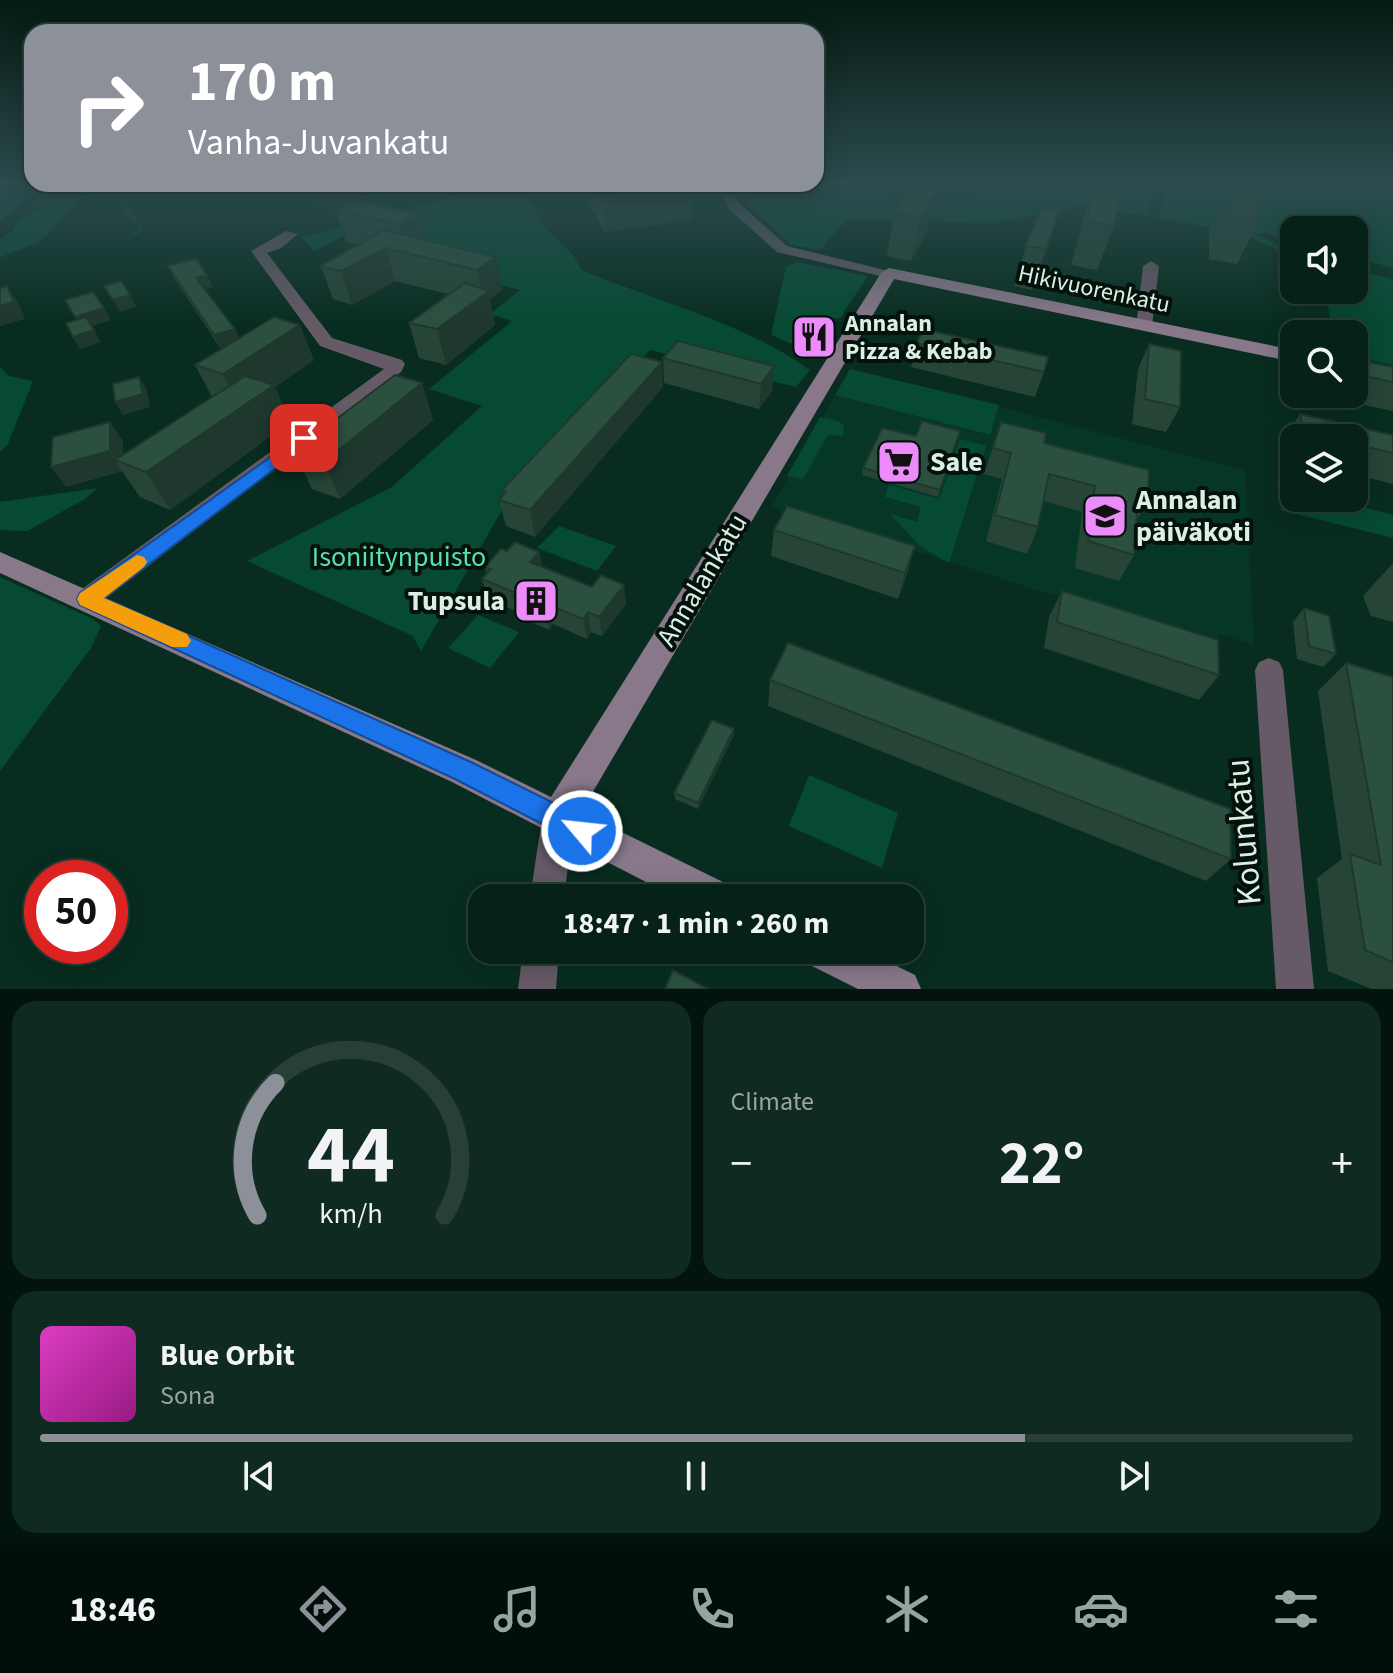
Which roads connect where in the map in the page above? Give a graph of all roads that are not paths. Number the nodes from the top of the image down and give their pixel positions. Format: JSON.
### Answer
{"nodes":[{"id":1,"x":763,"y":232,"type":"edge"},
{"id":2,"x":291,"y":234,"type":"dead end"},
{"id":3,"x":1151,"y":266,"type":"dead end"},
{"id":4,"x":889,"y":273,"type":"junction"},
{"id":5,"x":1144,"y":326,"type":"junction"},
{"id":6,"x":1280,"y":353,"type":"edge"},
{"id":7,"x":0,"y":562,"type":"edge"},
{"id":8,"x":87,"y":599,"type":"junction"},
{"id":9,"x":1269,"y":670,"type":"dead end"},
{"id":10,"x":558,"y":818,"type":"junction"},
{"id":11,"x":549,"y":884,"type":"edge"},
{"id":12,"x":688,"y":884,"type":"edge"},
{"id":13,"x":540,"y":964,"type":"edge"},
{"id":14,"x":850,"y":964,"type":"edge"},
{"id":15,"x":537,"y":989,"type":"edge"},
{"id":16,"x":901,"y":989,"type":"edge"},
{"id":17,"x":1295,"y":989,"type":"edge"}],
"edges":[{"from":1,"to":4,"type":"street","name":"Hikivuorenkatu"},
{"from":2,"to":8,"type":"street"},
{"from":3,"to":5,"type":"street"},
{"from":4,"to":5,"type":"street","name":"Hikivuorenkatu"},
{"from":4,"to":10,"type":"street","name":"Annalankatu"},
{"from":5,"to":6,"type":"street","name":"Hikivuorenkatu"},
{"from":7,"to":8,"type":"street"},
{"from":8,"to":10,"type":"street"},
{"from":9,"to":17,"type":"street","name":"Kolunkatu"},
{"from":10,"to":11,"type":"street","name":"Annalankatu"},
{"from":10,"to":12,"type":"street"},
{"from":13,"to":15,"type":"street"},
{"from":14,"to":16,"type":"street"}]}
